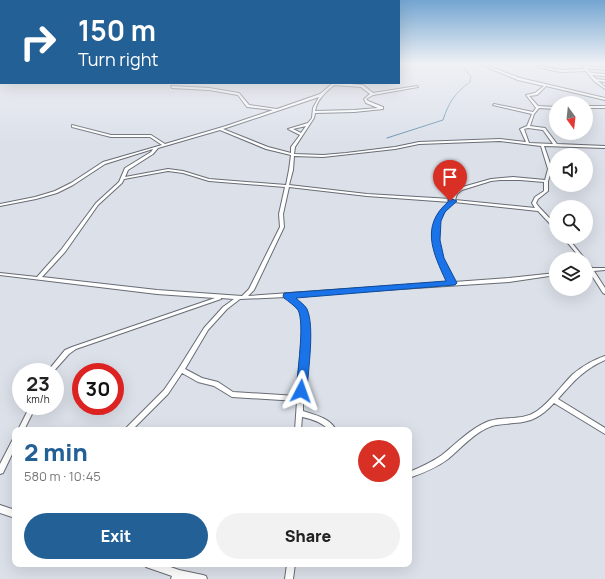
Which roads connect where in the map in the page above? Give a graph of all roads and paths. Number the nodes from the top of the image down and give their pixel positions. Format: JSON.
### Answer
{"nodes":[{"id":1,"x":215,"y":90,"type":"edge"},
{"id":2,"x":327,"y":90,"type":"edge"},
{"id":3,"x":367,"y":90,"type":"edge"},
{"id":4,"x":398,"y":90,"type":"edge"},
{"id":5,"x":540,"y":90,"type":"edge"},
{"id":6,"x":563,"y":90,"type":"edge"},
{"id":7,"x":372,"y":94,"type":"junction"},
{"id":8,"x":322,"y":95,"type":"junction"},
{"id":9,"x":605,"y":99,"type":"edge"},
{"id":10,"x":494,"y":106,"type":"dead end"},
{"id":11,"x":537,"y":107,"type":"junction"},
{"id":12,"x":593,"y":107,"type":"edge"},
{"id":13,"x":605,"y":107,"type":"edge"},
{"id":14,"x":549,"y":108,"type":"edge"},
{"id":15,"x":279,"y":110,"type":"junction"},
{"id":16,"x":314,"y":112,"type":"junction"},
{"id":17,"x":533,"y":113,"type":"junction"},
{"id":18,"x":309,"y":124,"type":"junction"},
{"id":19,"x":73,"y":126,"type":"dead end"},
{"id":20,"x":528,"y":127,"type":"junction"},
{"id":21,"x":220,"y":130,"type":"junction"},
{"id":22,"x":301,"y":134,"type":"junction"},
{"id":23,"x":165,"y":144,"type":"junction"},
{"id":24,"x":528,"y":144,"type":"junction"},
{"id":25,"x":542,"y":145,"type":"junction"},
{"id":26,"x":556,"y":146,"type":"junction"},
{"id":27,"x":157,"y":147,"type":"junction"},
{"id":28,"x":605,"y":147,"type":"edge"},
{"id":29,"x":292,"y":155,"type":"junction"},
{"id":30,"x":123,"y":178,"type":"junction"},
{"id":31,"x":546,"y":181,"type":"junction"},
{"id":32,"x":287,"y":186,"type":"junction"},
{"id":33,"x":453,"y":201,"type":"junction"},
{"id":34,"x":0,"y":205,"type":"edge"},
{"id":35,"x":539,"y":210,"type":"junction"},
{"id":36,"x":549,"y":220,"type":"edge"},
{"id":37,"x":571,"y":244,"type":"edge"},
{"id":38,"x":577,"y":252,"type":"edge"},
{"id":39,"x":605,"y":269,"type":"edge"},
{"id":40,"x":593,"y":270,"type":"edge"},
{"id":41,"x":0,"y":274,"type":"edge"},
{"id":42,"x":549,"y":275,"type":"edge"},
{"id":43,"x":593,"y":276,"type":"edge"},
{"id":44,"x":39,"y":278,"type":"junction"},
{"id":45,"x":452,"y":283,"type":"junction"},
{"id":46,"x":251,"y":290,"type":"junction"},
{"id":47,"x":605,"y":292,"type":"edge"},
{"id":48,"x":288,"y":296,"type":"junction"},
{"id":49,"x":222,"y":297,"type":"junction"},
{"id":50,"x":259,"y":297,"type":"junction"},
{"id":51,"x":241,"y":298,"type":"junction"},
{"id":52,"x":605,"y":358,"type":"edge"},
{"id":53,"x":58,"y":363,"type":"edge"},
{"id":54,"x":182,"y":370,"type":"junction"},
{"id":55,"x":300,"y":399,"type":"junction"},
{"id":56,"x":554,"y":400,"type":"junction"},
{"id":57,"x":299,"y":413,"type":"junction"},
{"id":58,"x":28,"y":415,"type":"edge"},
{"id":59,"x":22,"y":427,"type":"edge"},
{"id":60,"x":131,"y":427,"type":"edge"},
{"id":61,"x":298,"y":427,"type":"edge"},
{"id":62,"x":332,"y":427,"type":"edge"},
{"id":63,"x":605,"y":431,"type":"edge"},
{"id":64,"x":12,"y":447,"type":"edge"},
{"id":65,"x":0,"y":471,"type":"edge"},
{"id":66,"x":412,"y":474,"type":"edge"},
{"id":67,"x":0,"y":509,"type":"edge"},
{"id":68,"x":12,"y":513,"type":"edge"},
{"id":69,"x":155,"y":567,"type":"edge"},
{"id":70,"x":291,"y":567,"type":"edge"},
{"id":71,"x":177,"y":577,"type":"edge"},
{"id":72,"x":203,"y":579,"type":"edge"},
{"id":73,"x":289,"y":579,"type":"edge"}],
"edges":[{"from":1,"to":15,"type":"street"},
{"from":2,"to":8,"type":"street"},
{"from":3,"to":7,"type":"street"},
{"from":4,"to":7,"type":"street"},
{"from":5,"to":11,"type":"street"},
{"from":6,"to":9,"type":"street"},
{"from":7,"to":16,"type":"street"},
{"from":8,"to":15,"type":"street"},
{"from":8,"to":16,"type":"street"},
{"from":10,"to":17,"type":"street"},
{"from":11,"to":14,"type":"street"},
{"from":11,"to":17,"type":"street"},
{"from":12,"to":13,"type":"street"},
{"from":15,"to":21,"type":"street"},
{"from":16,"to":18,"type":"street"},
{"from":17,"to":20,"type":"street"},
{"from":18,"to":22,"type":"street"},
{"from":18,"to":22,"type":"street"},
{"from":19,"to":23,"type":"street"},
{"from":20,"to":24,"type":"street"},
{"from":20,"to":26,"type":"street"},
{"from":21,"to":23,"type":"street"},
{"from":21,"to":29,"type":"street"},
{"from":22,"to":29,"type":"street"},
{"from":23,"to":27,"type":"street"},
{"from":24,"to":25,"type":"street"},
{"from":24,"to":29,"type":"street"},
{"from":25,"to":26,"type":"street"},
{"from":25,"to":31,"type":"street"},
{"from":26,"to":28,"type":"street"},
{"from":27,"to":30,"type":"street"},
{"from":27,"to":34,"type":"street"},
{"from":29,"to":32,"type":"street"},
{"from":30,"to":32,"type":"street"},
{"from":30,"to":44,"type":"street"},
{"from":31,"to":33,"type":"street"},
{"from":31,"to":35,"type":"street"},
{"from":32,"to":33,"type":"street"},
{"from":32,"to":46,"type":"street"},
{"from":33,"to":35,"type":"street"},
{"from":33,"to":45,"type":"street"},
{"from":35,"to":36,"type":"street"},
{"from":37,"to":38,"type":"street"},
{"from":39,"to":40,"type":"street"},
{"from":41,"to":44,"type":"street"},
{"from":42,"to":45,"type":"street"},
{"from":43,"to":47,"type":"street"},
{"from":44,"to":49,"type":"street"},
{"from":45,"to":48,"type":"street"},
{"from":46,"to":50,"type":"street"},
{"from":46,"to":51,"type":"street"},
{"from":48,"to":50,"type":"street"},
{"from":48,"to":55,"type":"street"},
{"from":49,"to":51,"type":"street"},
{"from":49,"to":53,"type":"street"},
{"from":50,"to":51,"type":"street"},
{"from":51,"to":54,"type":"street"},
{"from":52,"to":56,"type":"street"},
{"from":54,"to":55,"type":"street"},
{"from":54,"to":60,"type":"street"},
{"from":55,"to":57,"type":"street"},
{"from":56,"to":63,"type":"street"},
{"from":56,"to":66,"type":"street"},
{"from":57,"to":61,"type":"street"},
{"from":57,"to":62,"type":"street"},
{"from":58,"to":59,"type":"street"},
{"from":64,"to":65,"type":"street"},
{"from":67,"to":68,"type":"street"},
{"from":69,"to":71,"type":"street"},
{"from":70,"to":73,"type":"street"},
{"from":71,"to":72,"type":"street"}]}
